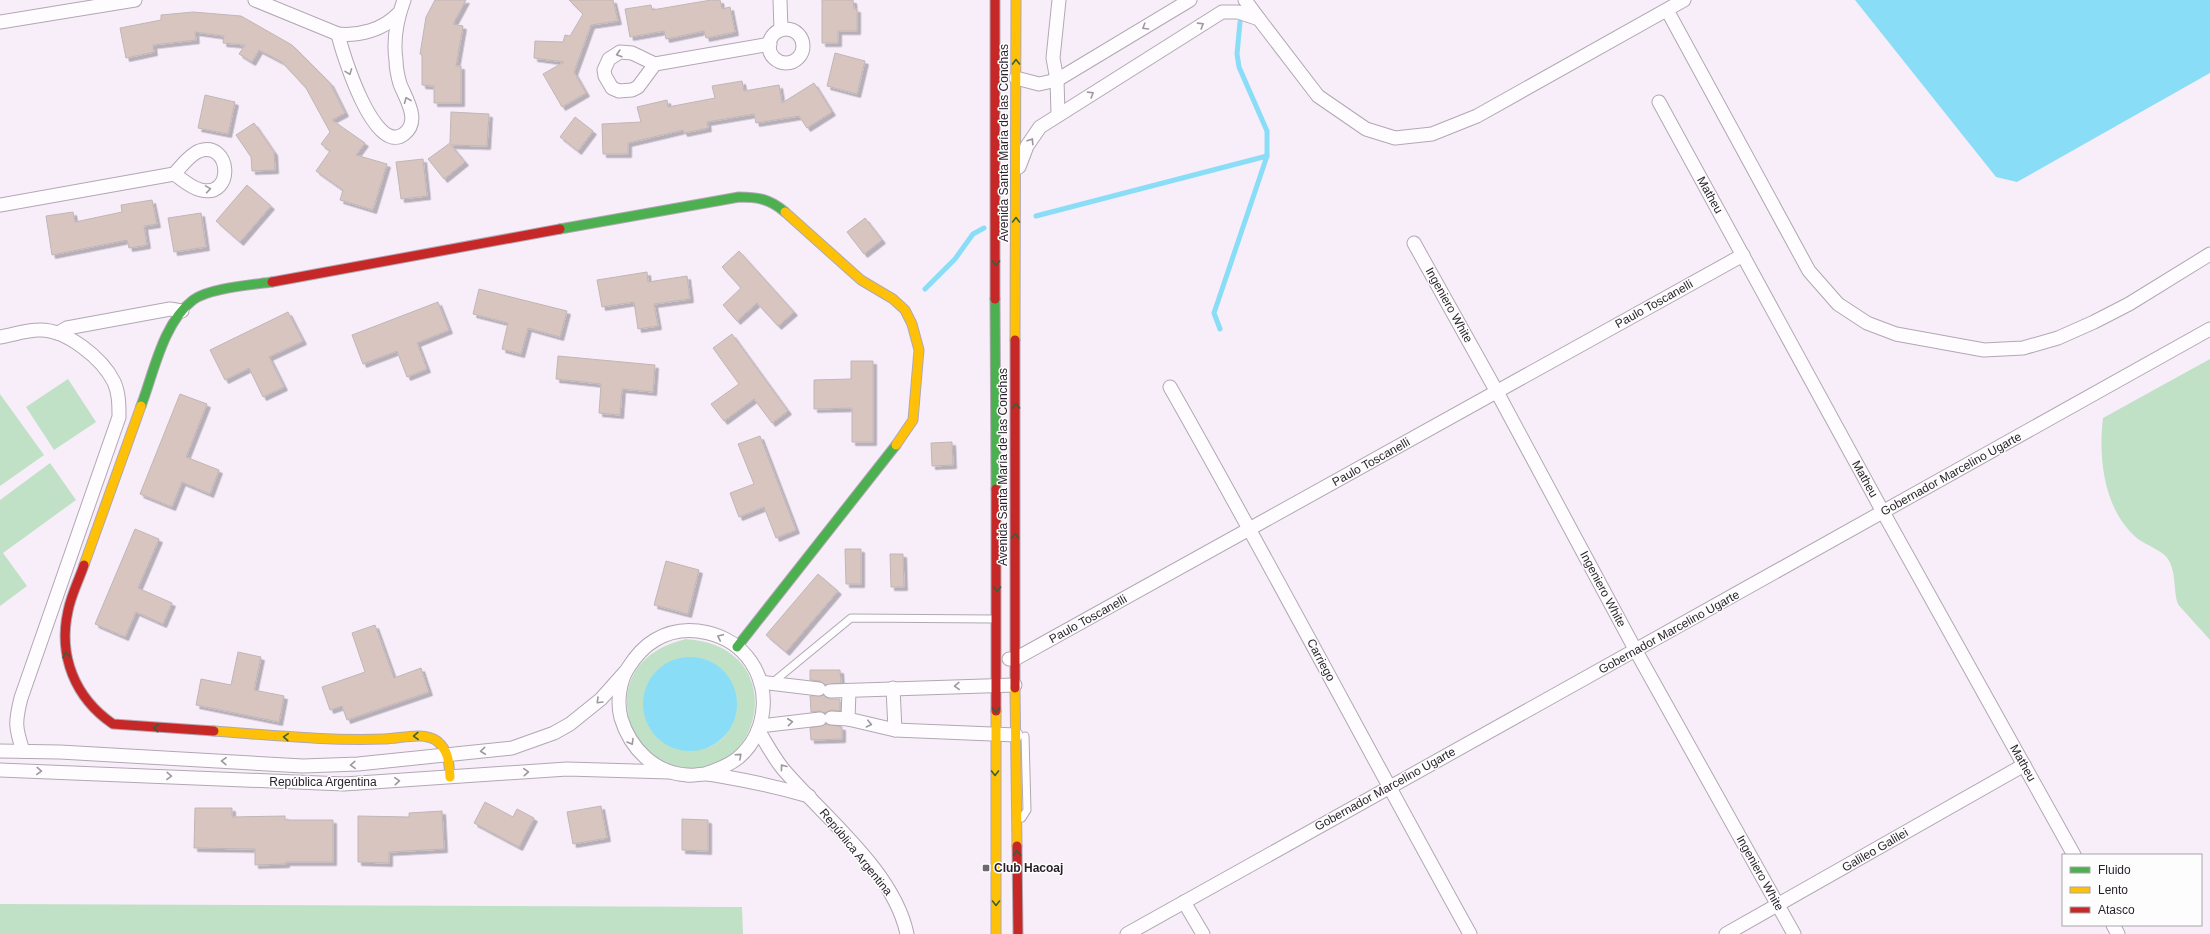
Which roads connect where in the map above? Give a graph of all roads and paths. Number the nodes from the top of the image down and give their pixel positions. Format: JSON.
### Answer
{"nodes":[{"id":1,"x":135,"y":0,"type":"edge"},
{"id":2,"x":255,"y":0,"type":"edge"},
{"id":3,"x":404,"y":0,"type":"edge"},
{"id":4,"x":780,"y":0,"type":"edge"},
{"id":5,"x":995,"y":0,"type":"edge"},
{"id":6,"x":1016,"y":0,"type":"edge"},
{"id":7,"x":1059,"y":0,"type":"edge"},
{"id":8,"x":1190,"y":0,"type":"edge"},
{"id":9,"x":1245,"y":0,"type":"edge"},
{"id":10,"x":1684,"y":0,"type":"edge"},
{"id":11,"x":1667,"y":10,"type":"junction"},
{"id":12,"x":398,"y":14,"type":"junction"},
{"id":13,"x":1259,"y":19,"type":"junction"},
{"id":14,"x":0,"y":22,"type":"edge"},
{"id":15,"x":781,"y":30,"type":"junction"},
{"id":16,"x":338,"y":34,"type":"junction"},
{"id":17,"x":770,"y":44,"type":"junction"},
{"id":18,"x":655,"y":64,"type":"dead end"},
{"id":19,"x":1016,"y":78,"type":"junction"},
{"id":20,"x":1057,"y":80,"type":"junction"},
{"id":21,"x":1659,"y":102,"type":"dead end"},
{"id":22,"x":1058,"y":114,"type":"junction"},
{"id":23,"x":174,"y":174,"type":"dead end"},
{"id":24,"x":1016,"y":176,"type":"junction"},
{"id":25,"x":0,"y":205,"type":"edge"},
{"id":26,"x":1414,"y":243,"type":"dead end"},
{"id":27,"x":2210,"y":254,"type":"edge"},
{"id":28,"x":1743,"y":255,"type":"junction"},
{"id":29,"x":182,"y":311,"type":"junction"},
{"id":30,"x":2210,"y":329,"type":"edge"},
{"id":31,"x":58,"y":333,"type":"junction"},
{"id":32,"x":0,"y":337,"type":"edge"},
{"id":33,"x":1170,"y":387,"type":"dead end"},
{"id":34,"x":1497,"y":392,"type":"junction"},
{"id":35,"x":1883,"y":512,"type":"junction"},
{"id":36,"x":1251,"y":529,"type":"junction"},
{"id":37,"x":997,"y":619,"type":"junction"},
{"id":38,"x":737,"y":647,"type":"junction"},
{"id":39,"x":1636,"y":651,"type":"junction"},
{"id":40,"x":1015,"y":659,"type":"junction"},
{"id":41,"x":996,"y":661,"type":"junction"},
{"id":42,"x":626,"y":672,"type":"junction"},
{"id":43,"x":766,"y":682,"type":"junction"},
{"id":44,"x":1017,"y":682,"type":"junction"},
{"id":45,"x":996,"y":685,"type":"junction"},
{"id":46,"x":893,"y":688,"type":"junction"},
{"id":47,"x":849,"y":691,"type":"junction"},
{"id":48,"x":1023,"y":707,"type":"dead end"},
{"id":49,"x":848,"y":719,"type":"junction"},
{"id":50,"x":759,"y":728,"type":"junction"},
{"id":51,"x":895,"y":730,"type":"junction"},
{"id":52,"x":1022,"y":733,"type":"junction"},
{"id":53,"x":995,"y":734,"type":"junction"},
{"id":54,"x":0,"y":751,"type":"edge"},
{"id":55,"x":23,"y":751,"type":"junction"},
{"id":56,"x":60,"y":752,"type":"junction"},
{"id":57,"x":448,"y":754,"type":"junction"},
{"id":58,"x":2024,"y":765,"type":"junction"},
{"id":59,"x":320,"y":766,"type":"junction"},
{"id":60,"x":0,"y":770,"type":"edge"},
{"id":61,"x":58,"y":772,"type":"junction"},
{"id":62,"x":669,"y":772,"type":"junction"},
{"id":63,"x":705,"y":774,"type":"junction"},
{"id":64,"x":450,"y":777,"type":"junction"},
{"id":65,"x":320,"y":784,"type":"junction"},
{"id":66,"x":1388,"y":787,"type":"junction"},
{"id":67,"x":809,"y":796,"type":"junction"},
{"id":68,"x":2073,"y":854,"type":"edge"},
{"id":69,"x":1184,"y":902,"type":"junction"},
{"id":70,"x":1779,"y":905,"type":"junction"},
{"id":71,"x":907,"y":934,"type":"edge"},
{"id":72,"x":996,"y":934,"type":"edge"},
{"id":73,"x":1018,"y":934,"type":"edge"},
{"id":74,"x":1127,"y":934,"type":"edge"},
{"id":75,"x":1203,"y":934,"type":"edge"},
{"id":76,"x":1470,"y":934,"type":"edge"},
{"id":77,"x":1726,"y":934,"type":"edge"},
{"id":78,"x":1794,"y":934,"type":"edge"}],
"edges":[{"from":1,"to":14,"type":"street"},
{"from":2,"to":16,"type":"street"},
{"from":3,"to":12,"type":"street"},
{"from":4,"to":15,"type":"street"},
{"from":5,"to":37,"type":"street","name":"Avenida Santa María de las Conchas","one_way":true},
{"from":19,"to":6,"type":"street","name":"Avenida Santa María de las Conchas","one_way":true},
{"from":7,"to":20,"type":"street"},
{"from":8,"to":20,"type":"street","one_way":true},
{"from":9,"to":13,"type":"street"},
{"from":10,"to":11,"type":"street"},
{"from":11,"to":13,"type":"street"},
{"from":11,"to":27,"type":"street"},
{"from":12,"to":16,"type":"street"},
{"from":16,"to":12,"type":"street","one_way":true},
{"from":22,"to":13,"type":"street","one_way":true},
{"from":15,"to":17,"type":"street"},
{"from":15,"to":17,"type":"street"},
{"from":17,"to":18,"type":"street"},
{"from":19,"to":20,"type":"street"},
{"from":19,"to":24,"type":"street","name":"Avenida Santa María de las Conchas"},
{"from":20,"to":22,"type":"street"},
{"from":21,"to":28,"type":"street","name":"Matheu"},
{"from":24,"to":22,"type":"street","one_way":true},
{"from":23,"to":25,"type":"street"},
{"from":40,"to":24,"type":"street","name":"Avenida Santa María de las Conchas","one_way":true},
{"from":26,"to":34,"type":"street","name":"Ingeniero White"},
{"from":28,"to":34,"type":"street","name":"Paulo Toscanelli"},
{"from":28,"to":35,"type":"street","name":"Matheu"},
{"from":29,"to":31,"type":"street"},
{"from":29,"to":38,"type":"street"},
{"from":57,"to":29,"type":"street","one_way":true},
{"from":30,"to":35,"type":"street","name":"Gobernador Marcelino Ugarte"},
{"from":31,"to":32,"type":"street"},
{"from":31,"to":55,"type":"street"},
{"from":33,"to":36,"type":"street","name":"Carriego"},
{"from":34,"to":36,"type":"street","name":"Paulo Toscanelli"},
{"from":34,"to":39,"type":"street","name":"Ingeniero White"},
{"from":35,"to":39,"type":"street","name":"Gobernador Marcelino Ugarte"},
{"from":35,"to":58,"type":"street","name":"Matheu"},
{"from":36,"to":40,"type":"street","name":"Paulo Toscanelli"},
{"from":36,"to":66,"type":"street","name":"Carriego"},
{"from":37,"to":41,"type":"street","name":"Avenida Santa María de las Conchas"},
{"from":37,"to":43,"type":"lane"},
{"from":38,"to":42,"type":"street","one_way":true},
{"from":38,"to":43,"type":"street"},
{"from":39,"to":66,"type":"street","name":"Gobernador Marcelino Ugarte"},
{"from":39,"to":70,"type":"street","name":"Ingeniero White"},
{"from":40,"to":41,"type":"street","name":"Paulo Toscanelli"},
{"from":40,"to":44,"type":"street","name":"Avenida Santa María de las Conchas"},
{"from":41,"to":45,"type":"street","name":"Avenida Santa María de las Conchas"},
{"from":42,"to":57,"type":"street","name":"República Argentina","one_way":true},
{"from":42,"to":62,"type":"street","one_way":true},
{"from":43,"to":47,"type":"street"},
{"from":43,"to":50,"type":"street"},
{"from":44,"to":45,"type":"street"},
{"from":44,"to":48,"type":"lane"},
{"from":44,"to":52,"type":"street","name":"Avenida Santa María de las Conchas"},
{"from":45,"to":46,"type":"street","one_way":true},
{"from":45,"to":53,"type":"street","name":"Avenida Santa María de las Conchas","one_way":true},
{"from":46,"to":47,"type":"street"},
{"from":46,"to":51,"type":"street"},
{"from":47,"to":49,"type":"street"},
{"from":50,"to":49,"type":"street","one_way":true},
{"from":49,"to":51,"type":"street","one_way":true},
{"from":63,"to":50,"type":"street","one_way":true},
{"from":67,"to":50,"type":"street","name":"República Argentina","one_way":true},
{"from":51,"to":53,"type":"street"},
{"from":52,"to":53,"type":"street"},
{"from":73,"to":52,"type":"street","name":"Avenida Santa María de las Conchas","one_way":true},
{"from":53,"to":72,"type":"street","name":"Avenida Santa María de las Conchas","one_way":true},
{"from":54,"to":55,"type":"street","name":"República Argentina"},
{"from":55,"to":56,"type":"street","name":"República Argentina"},
{"from":59,"to":56,"type":"street","name":"República Argentina","one_way":true},
{"from":56,"to":61,"type":"street"},
{"from":57,"to":59,"type":"street","name":"República Argentina","one_way":true},
{"from":57,"to":64,"type":"street"},
{"from":58,"to":68,"type":"street","name":"Matheu"},
{"from":58,"to":70,"type":"street","name":"Galileo Galilei"},
{"from":59,"to":65,"type":"street"},
{"from":60,"to":61,"type":"street","name":"República Argentina","one_way":true},
{"from":61,"to":65,"type":"street","name":"República Argentina","one_way":true},
{"from":62,"to":63,"type":"street"},
{"from":64,"to":62,"type":"street","name":"República Argentina","one_way":true},
{"from":63,"to":67,"type":"street","name":"República Argentina"},
{"from":65,"to":64,"type":"street","name":"República Argentina","one_way":true},
{"from":66,"to":69,"type":"street","name":"Gobernador Marcelino Ugarte"},
{"from":66,"to":76,"type":"street","name":"Carriego"},
{"from":67,"to":71,"type":"street","name":"República Argentina"},
{"from":69,"to":74,"type":"street","name":"Gobernador Marcelino Ugarte"},
{"from":69,"to":75,"type":"street"},
{"from":70,"to":77,"type":"street","name":"Galileo Galilei"},
{"from":70,"to":78,"type":"street","name":"Ingeniero White"}]}
